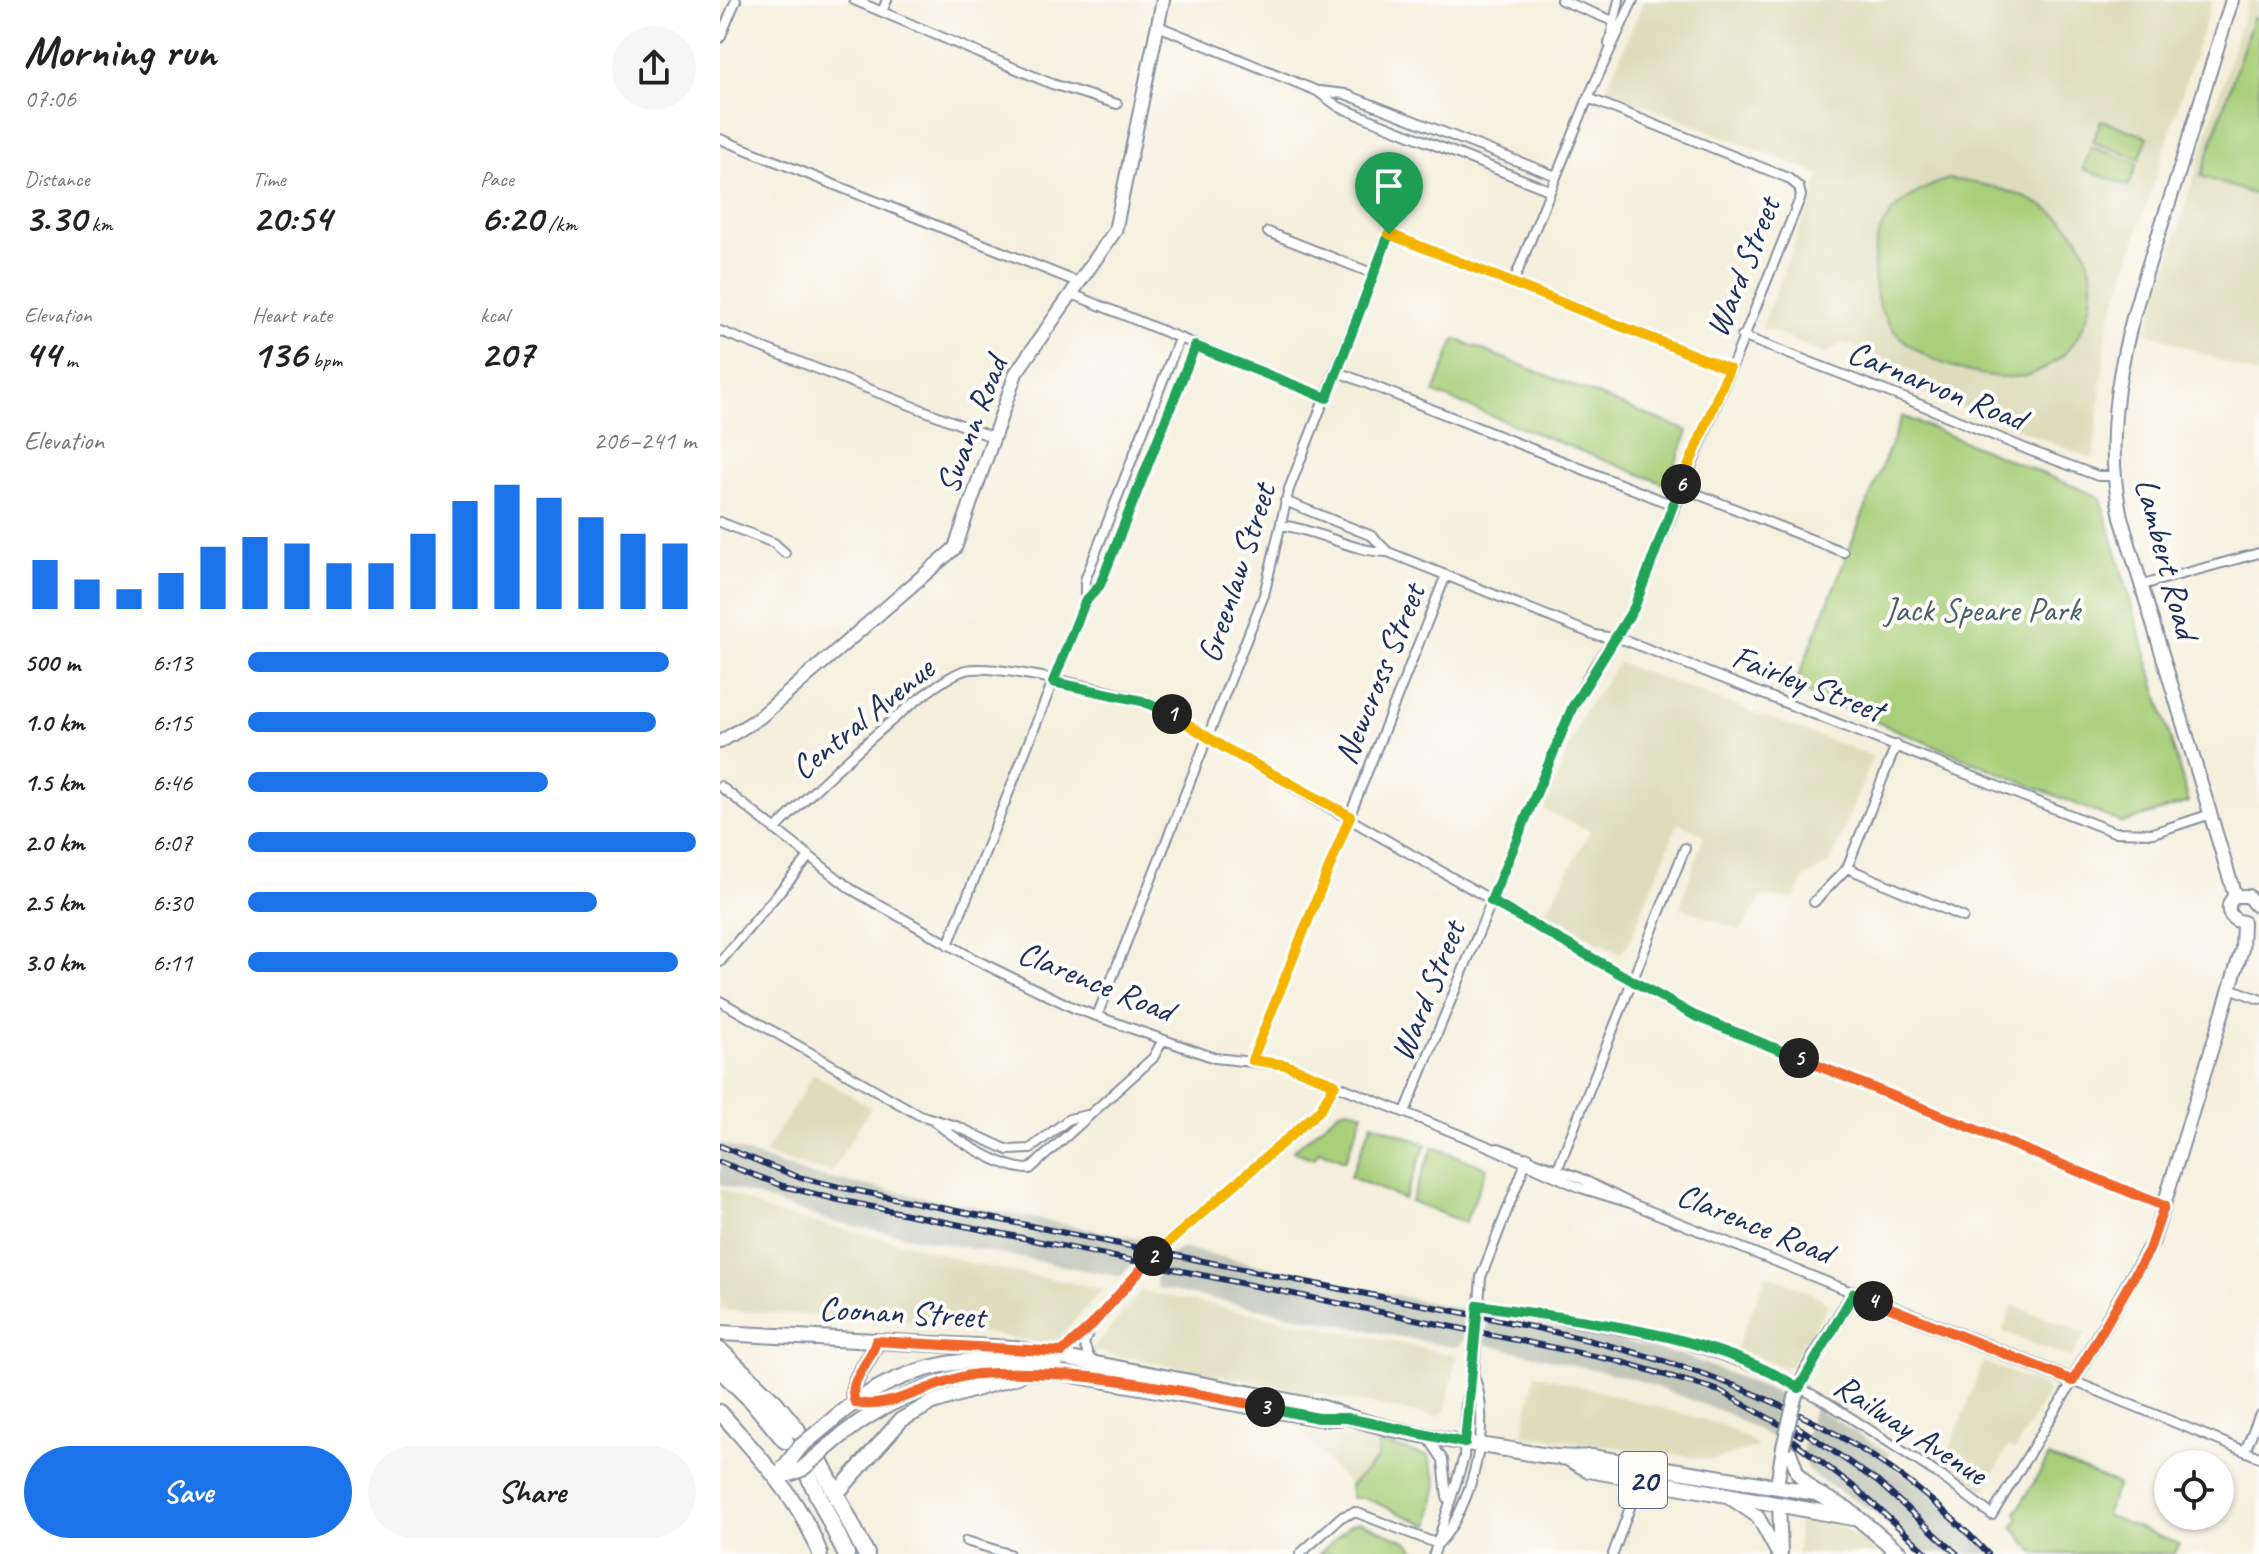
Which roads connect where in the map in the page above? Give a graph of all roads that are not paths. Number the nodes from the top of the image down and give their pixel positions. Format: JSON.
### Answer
{"nodes":[{"id":1,"x":736,"y":0,"type":"edge"},
{"id":2,"x":854,"y":0,"type":"edge"},
{"id":3,"x":887,"y":0,"type":"edge"},
{"id":4,"x":1163,"y":0,"type":"edge"},
{"id":5,"x":1561,"y":0,"type":"edge"},
{"id":6,"x":1619,"y":0,"type":"edge"},
{"id":7,"x":1633,"y":0,"type":"edge"},
{"id":8,"x":2232,"y":0,"type":"edge"},
{"id":9,"x":882,"y":12,"type":"junction"},
{"id":10,"x":1613,"y":21,"type":"junction"},
{"id":11,"x":1158,"y":26,"type":"junction"},
{"id":12,"x":720,"y":38,"type":"edge"},
{"id":13,"x":1608,"y":53,"type":"junction"},
{"id":14,"x":1317,"y":91,"type":"junction"},
{"id":15,"x":1588,"y":98,"type":"junction"},
{"id":16,"x":1117,"y":104,"type":"dead end"},
{"id":17,"x":720,"y":139,"type":"edge"},
{"id":18,"x":1556,"y":176,"type":"junction"},
{"id":19,"x":1549,"y":190,"type":"junction"},
{"id":20,"x":1268,"y":232,"type":"dead end"},
{"id":21,"x":1374,"y":274,"type":"junction"},
{"id":22,"x":1080,"y":283,"type":"junction"},
{"id":23,"x":1513,"y":283,"type":"junction"},
{"id":24,"x":1072,"y":294,"type":"junction"},
{"id":25,"x":720,"y":331,"type":"edge"},
{"id":26,"x":1742,"y":336,"type":"junction"},
{"id":27,"x":1179,"y":339,"type":"junction"},
{"id":28,"x":1195,"y":346,"type":"junction"},
{"id":29,"x":1729,"y":369,"type":"junction"},
{"id":30,"x":1338,"y":372,"type":"junction"},
{"id":31,"x":1327,"y":398,"type":"junction"},
{"id":32,"x":992,"y":437,"type":"junction"},
{"id":33,"x":2115,"y":476,"type":"junction"},
{"id":34,"x":1680,"y":487,"type":"junction"},
{"id":35,"x":1285,"y":501,"type":"junction"},
{"id":36,"x":1673,"y":505,"type":"junction"},
{"id":37,"x":720,"y":522,"type":"edge"},
{"id":38,"x":1281,"y":525,"type":"junction"},
{"id":39,"x":1388,"y":552,"type":"junction"},
{"id":40,"x":1843,"y":552,"type":"dead end"},
{"id":41,"x":785,"y":553,"type":"dead end"},
{"id":42,"x":2259,"y":553,"type":"edge"},
{"id":43,"x":1446,"y":575,"type":"junction"},
{"id":44,"x":2142,"y":585,"type":"junction"},
{"id":45,"x":1085,"y":602,"type":"junction"},
{"id":46,"x":1616,"y":640,"type":"junction"},
{"id":47,"x":1053,"y":682,"type":"junction"},
{"id":48,"x":1206,"y":735,"type":"junction"},
{"id":49,"x":720,"y":742,"type":"edge"},
{"id":50,"x":1896,"y":745,"type":"junction"},
{"id":51,"x":720,"y":786,"type":"edge"},
{"id":52,"x":2211,"y":814,"type":"junction"},
{"id":53,"x":1350,"y":816,"type":"junction"},
{"id":54,"x":775,"y":830,"type":"junction"},
{"id":55,"x":1685,"y":848,"type":"dead end"},
{"id":56,"x":808,"y":858,"type":"junction"},
{"id":57,"x":1847,"y":868,"type":"junction"},
{"id":58,"x":2235,"y":896,"type":"junction"},
{"id":59,"x":1491,"y":901,"type":"junction"},
{"id":60,"x":1814,"y":902,"type":"dead end"},
{"id":61,"x":2257,"y":905,"type":"edge"},
{"id":62,"x":1963,"y":917,"type":"dead end"},
{"id":63,"x":2243,"y":922,"type":"junction"},
{"id":64,"x":948,"y":945,"type":"junction"},
{"id":65,"x":720,"y":962,"type":"edge"},
{"id":66,"x":1632,"y":983,"type":"junction"},
{"id":67,"x":2230,"y":988,"type":"junction"},
{"id":68,"x":2259,"y":999,"type":"edge"},
{"id":69,"x":720,"y":1001,"type":"edge"},
{"id":70,"x":1097,"y":1016,"type":"junction"},
{"id":71,"x":1163,"y":1040,"type":"junction"},
{"id":72,"x":1252,"y":1060,"type":"junction"},
{"id":73,"x":1335,"y":1084,"type":"junction"},
{"id":74,"x":1405,"y":1112,"type":"junction"},
{"id":75,"x":1087,"y":1115,"type":"junction"},
{"id":76,"x":935,"y":1122,"type":"junction"},
{"id":77,"x":1527,"y":1161,"type":"junction"},
{"id":78,"x":1556,"y":1173,"type":"junction"},
{"id":79,"x":2164,"y":1206,"type":"junction"},
{"id":80,"x":1854,"y":1293,"type":"junction"},
{"id":81,"x":1478,"y":1305,"type":"junction"},
{"id":82,"x":1090,"y":1327,"type":"junction"},
{"id":83,"x":720,"y":1333,"type":"edge"},
{"id":84,"x":876,"y":1341,"type":"junction"},
{"id":85,"x":720,"y":1351,"type":"edge"},
{"id":86,"x":1055,"y":1354,"type":"junction"},
{"id":87,"x":1091,"y":1362,"type":"junction"},
{"id":88,"x":720,"y":1369,"type":"edge"},
{"id":89,"x":1025,"y":1371,"type":"junction"},
{"id":90,"x":1474,"y":1374,"type":"junction"},
{"id":91,"x":1174,"y":1379,"type":"junction"},
{"id":92,"x":2073,"y":1381,"type":"junction"},
{"id":93,"x":1797,"y":1393,"type":"junction"},
{"id":94,"x":855,"y":1402,"type":"junction"},
{"id":95,"x":891,"y":1402,"type":"junction"},
{"id":96,"x":720,"y":1412,"type":"edge"},
{"id":97,"x":2259,"y":1416,"type":"edge"},
{"id":98,"x":1347,"y":1418,"type":"junction"},
{"id":99,"x":1418,"y":1433,"type":"junction"},
{"id":100,"x":1472,"y":1444,"type":"junction"},
{"id":101,"x":1787,"y":1450,"type":"junction"},
{"id":102,"x":2245,"y":1451,"type":"junction"},
{"id":103,"x":2259,"y":1457,"type":"edge"},
{"id":104,"x":1569,"y":1459,"type":"junction"},
{"id":105,"x":781,"y":1471,"type":"junction"},
{"id":106,"x":1640,"y":1480,"type":"junction"},
{"id":107,"x":1777,"y":1486,"type":"junction"},
{"id":108,"x":837,"y":1493,"type":"junction"},
{"id":109,"x":1816,"y":1493,"type":"junction"},
{"id":110,"x":1720,"y":1494,"type":"junction"},
{"id":111,"x":1779,"y":1504,"type":"junction"},
{"id":112,"x":1444,"y":1514,"type":"junction"},
{"id":113,"x":1861,"y":1520,"type":"junction"},
{"id":114,"x":966,"y":1541,"type":"dead end"},
{"id":115,"x":1438,"y":1544,"type":"junction"},
{"id":116,"x":820,"y":1554,"type":"edge"},
{"id":117,"x":846,"y":1554,"type":"edge"},
{"id":118,"x":866,"y":1554,"type":"edge"},
{"id":119,"x":1009,"y":1554,"type":"edge"},
{"id":120,"x":1300,"y":1554,"type":"edge"},
{"id":121,"x":1434,"y":1554,"type":"edge"},
{"id":122,"x":1613,"y":1554,"type":"edge"},
{"id":123,"x":1779,"y":1554,"type":"edge"},
{"id":124,"x":1901,"y":1554,"type":"edge"}],
"edges":[{"from":1,"to":12,"type":"street"},
{"from":2,"to":9,"type":"street"},
{"from":3,"to":9,"type":"street"},
{"from":4,"to":11,"type":"main road","name":"Swann Road"},
{"from":5,"to":10,"type":"street"},
{"from":6,"to":10,"type":"street"},
{"from":7,"to":13,"type":"street"},
{"from":8,"to":33,"type":"main road","name":"Lambert Road"},
{"from":9,"to":16,"type":"street"},
{"from":10,"to":13,"type":"street"},
{"from":11,"to":14,"type":"street"},
{"from":11,"to":22,"type":"main road","name":"Swann Road"},
{"from":13,"to":15,"type":"street"},
{"from":14,"to":18,"type":"street"},
{"from":14,"to":19,"type":"street"},
{"from":15,"to":18,"type":"street"},
{"from":15,"to":26,"type":"street","name":"Ward Street"},
{"from":17,"to":22,"type":"street"},
{"from":18,"to":19,"type":"street"},
{"from":19,"to":23,"type":"street"},
{"from":20,"to":21,"type":"street"},
{"from":21,"to":23,"type":"street","name":"Greenlaw Street"},
{"from":21,"to":30,"type":"street","name":"Greenlaw Street"},
{"from":22,"to":24,"type":"main road","name":"Swann Road"},
{"from":23,"to":29,"type":"street"},
{"from":24,"to":27,"type":"street"},
{"from":24,"to":32,"type":"main road","name":"Swann Road"},
{"from":25,"to":32,"type":"street"},
{"from":26,"to":29,"type":"street","name":"Ward Street"},
{"from":26,"to":33,"type":"street","name":"Carnarvon Road"},
{"from":27,"to":28,"type":"street"},
{"from":27,"to":45,"type":"street"},
{"from":28,"to":31,"type":"street"},
{"from":28,"to":45,"type":"street"},
{"from":29,"to":34,"type":"street","name":"Ward Street"},
{"from":30,"to":31,"type":"street","name":"Greenlaw Street"},
{"from":30,"to":36,"type":"street"},
{"from":31,"to":35,"type":"street","name":"Greenlaw Street"},
{"from":32,"to":49,"type":"main road","name":"Swann Road"},
{"from":33,"to":44,"type":"main road","name":"Lambert Road"},
{"from":34,"to":36,"type":"street","name":"Ward Street"},
{"from":34,"to":40,"type":"street"},
{"from":35,"to":38,"type":"street","name":"Greenlaw Street"},
{"from":35,"to":39,"type":"street","name":"Fairley Street"},
{"from":36,"to":46,"type":"street","name":"Ward Street"},
{"from":37,"to":41,"type":"street"},
{"from":38,"to":39,"type":"street","name":"Fairley Street"},
{"from":38,"to":48,"type":"street","name":"Greenlaw Street"},
{"from":39,"to":43,"type":"street","name":"Fairley Street"},
{"from":42,"to":44,"type":"street"},
{"from":43,"to":46,"type":"street","name":"Fairley Street"},
{"from":43,"to":53,"type":"street","name":"Newcross Street"},
{"from":44,"to":52,"type":"main road","name":"Lambert Road"},
{"from":45,"to":47,"type":"street"},
{"from":46,"to":50,"type":"street","name":"Fairley Street"},
{"from":46,"to":59,"type":"street","name":"Ward Street"},
{"from":47,"to":48,"type":"street","name":"Central Avenue"},
{"from":47,"to":54,"type":"street","name":"Central Avenue"},
{"from":47,"to":64,"type":"street"},
{"from":48,"to":53,"type":"street","name":"Central Avenue"},
{"from":48,"to":70,"type":"street","name":"Greenlaw Street"},
{"from":50,"to":52,"type":"street","name":"Fairley Street"},
{"from":50,"to":57,"type":"street"},
{"from":51,"to":54,"type":"street","name":"Clarence Road"},
{"from":52,"to":58,"type":"main road","name":"Lambert Road"},
{"from":53,"to":59,"type":"street","name":"Central Avenue"},
{"from":53,"to":72,"type":"street","name":"Newcross Street"},
{"from":54,"to":56,"type":"street","name":"Clarence Road"},
{"from":55,"to":66,"type":"street"},
{"from":56,"to":64,"type":"street","name":"Clarence Road"},
{"from":56,"to":65,"type":"street"},
{"from":57,"to":60,"type":"street"},
{"from":57,"to":62,"type":"street"},
{"from":58,"to":61,"type":"main road"},
{"from":58,"to":63,"type":"main road"},
{"from":59,"to":66,"type":"street","name":"Central Avenue"},
{"from":59,"to":74,"type":"street","name":"Ward Street"},
{"from":61,"to":63,"type":"main road"},
{"from":63,"to":67,"type":"main road"},
{"from":64,"to":70,"type":"street","name":"Clarence Road"},
{"from":66,"to":78,"type":"street"},
{"from":66,"to":79,"type":"street","name":"Central Avenue"},
{"from":67,"to":68,"type":"street"},
{"from":67,"to":79,"type":"main road"},
{"from":69,"to":76,"type":"street"},
{"from":70,"to":71,"type":"street","name":"Clarence Road"},
{"from":71,"to":72,"type":"street","name":"Clarence Road"},
{"from":71,"to":75,"type":"street"},
{"from":72,"to":73,"type":"street","name":"Clarence Road"},
{"from":73,"to":74,"type":"street","name":"Clarence Road"},
{"from":73,"to":82,"type":"street"},
{"from":74,"to":77,"type":"street","name":"Clarence Road"},
{"from":75,"to":76,"type":"street"},
{"from":75,"to":76,"type":"street"},
{"from":77,"to":78,"type":"street","name":"Clarence Road"},
{"from":77,"to":81,"type":"street"},
{"from":78,"to":80,"type":"street","name":"Clarence Road"},
{"from":79,"to":92,"type":"main road"},
{"from":80,"to":92,"type":"main road","name":"Clarence Road"},
{"from":80,"to":93,"type":"main road"},
{"from":81,"to":90,"type":"street"},
{"from":81,"to":93,"type":"street","name":"Railway Avenue"},
{"from":82,"to":86,"type":"street"},
{"from":82,"to":87,"type":"street"},
{"from":83,"to":84,"type":"main road","name":"Coonan Street","number":"20"},
{"from":84,"to":86,"type":"main road","name":"Coonan Street","number":"20"},
{"from":84,"to":94,"type":"main road"},
{"from":85,"to":88,"type":"highway"},
{"from":86,"to":87,"type":"main road","name":"Coonan Street","number":"20"},
{"from":87,"to":91,"type":"main road","name":"Coonan Street","number":"20"},
{"from":89,"to":95,"type":"main road","name":"Coonan Street","number":"20"},
{"from":89,"to":98,"type":"main road","name":"Coonan Street","number":"20"},
{"from":89,"to":108,"type":"main road"},
{"from":90,"to":100,"type":"street"},
{"from":90,"to":100,"type":"street"},
{"from":91,"to":94,"type":"main road","name":"Coonan Street"},
{"from":91,"to":98,"type":"main road","name":"Coonan Street","number":"20"},
{"from":92,"to":93,"type":"street","name":"Railway Avenue"},
{"from":92,"to":102,"type":"street","name":"Clarence Road"},
{"from":93,"to":101,"type":"main road","bridge":true},
{"from":94,"to":95,"type":"main road"},
{"from":94,"to":105,"type":"main road","name":"Coonan Street","bridge":true},
{"from":95,"to":105,"type":"main road","name":"Coonan Street","number":"20","bridge":true},
{"from":96,"to":105,"type":"main road"},
{"from":97,"to":102,"type":"street"},
{"from":98,"to":99,"type":"main road","name":"Coonan Street","number":"20"},
{"from":99,"to":100,"type":"main road","name":"Coonan Street","number":"20"},
{"from":99,"to":112,"type":"street"},
{"from":100,"to":104,"type":"main road","name":"Coonan Street","number":"20"},
{"from":100,"to":112,"type":"street"},
{"from":100,"to":115,"type":"street"},
{"from":101,"to":107,"type":"main road"},
{"from":101,"to":109,"type":"main road"},
{"from":102,"to":103,"type":"street","name":"Clarence Road"},
{"from":104,"to":106,"type":"main road","name":"Coonan Street","number":"20"},
{"from":104,"to":107,"type":"main road","name":"Coonan Street","number":"20"},
{"from":105,"to":116,"type":"main road"},
{"from":106,"to":110,"type":"main road","name":"Coonan Street","number":"20"},
{"from":106,"to":122,"type":"street"},
{"from":107,"to":109,"type":"main road","name":"Coonan Street","number":"20"},
{"from":107,"to":111,"type":"main road"},
{"from":108,"to":117,"type":"highway"},
{"from":108,"to":118,"type":"highway"},
{"from":109,"to":113,"type":"main road","name":"Coonan Street","number":"20"},
{"from":110,"to":111,"type":"main road","name":"Coonan Street","number":"20"},
{"from":110,"to":123,"type":"main road"},
{"from":111,"to":113,"type":"main road","name":"Coonan Street","number":"20"},
{"from":111,"to":123,"type":"main road"},
{"from":112,"to":115,"type":"street"},
{"from":113,"to":124,"type":"main road","name":"Coonan Street","number":"20"},
{"from":114,"to":119,"type":"street"},
{"from":115,"to":120,"type":"street"},
{"from":115,"to":121,"type":"street"}]}
